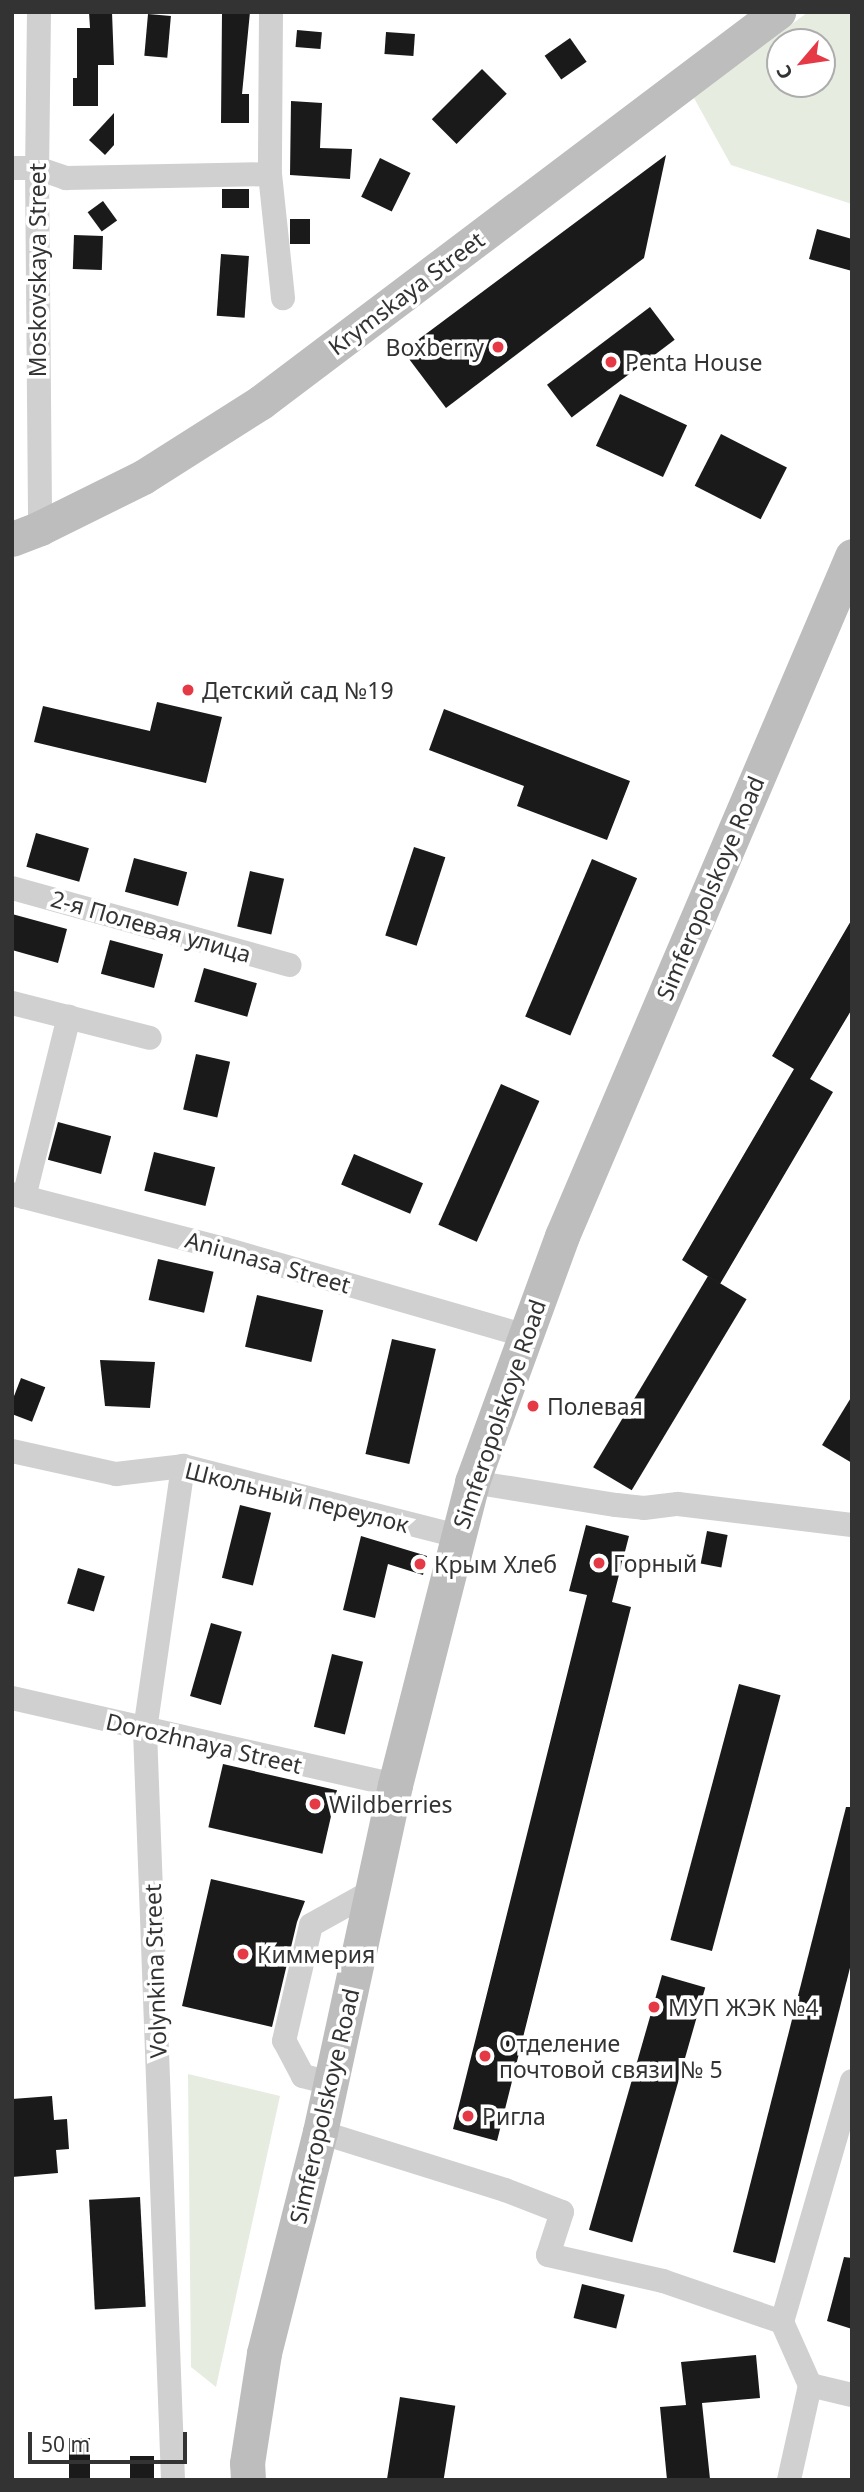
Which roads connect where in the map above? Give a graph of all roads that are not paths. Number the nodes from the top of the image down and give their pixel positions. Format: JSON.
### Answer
{"nodes":[{"id":1,"x":39,"y":12,"type":"edge"},
{"id":2,"x":271,"y":12,"type":"edge"},
{"id":3,"x":767,"y":15,"type":"edge"},
{"id":4,"x":24,"y":168,"type":"edge"},
{"id":5,"x":270,"y":174,"type":"junction"},
{"id":6,"x":283,"y":298,"type":"dead end"},
{"id":7,"x":26,"y":533,"type":"edge"},
{"id":8,"x":852,"y":556,"type":"edge"},
{"id":9,"x":12,"y":888,"type":"edge"},
{"id":10,"x":290,"y":965,"type":"dead end"},
{"id":11,"x":12,"y":1003,"type":"edge"},
{"id":12,"x":69,"y":1017,"type":"junction"},
{"id":13,"x":150,"y":1038,"type":"dead end"},
{"id":14,"x":18,"y":1196,"type":"edge"},
{"id":15,"x":523,"y":1335,"type":"junction"},
{"id":16,"x":12,"y":1451,"type":"edge"},
{"id":17,"x":183,"y":1466,"type":"junction"},
{"id":18,"x":472,"y":1482,"type":"junction"},
{"id":19,"x":852,"y":1525,"type":"edge"},
{"id":20,"x":458,"y":1536,"type":"junction"},
{"id":21,"x":12,"y":1698,"type":"edge"},
{"id":22,"x":145,"y":1730,"type":"junction"},
{"id":23,"x":395,"y":1785,"type":"junction"},
{"id":24,"x":372,"y":1891,"type":"junction"},
{"id":25,"x":852,"y":2081,"type":"edge"},
{"id":26,"x":331,"y":2082,"type":"junction"},
{"id":27,"x":320,"y":2132,"type":"junction"},
{"id":28,"x":782,"y":2322,"type":"junction"},
{"id":29,"x":810,"y":2385,"type":"junction"},
{"id":30,"x":852,"y":2395,"type":"edge"},
{"id":31,"x":173,"y":2480,"type":"edge"},
{"id":32,"x":248,"y":2480,"type":"edge"},
{"id":33,"x":789,"y":2480,"type":"edge"}],
"edges":[{"from":1,"to":4,"type":"street","name":"Moskovskaya Street"},
{"from":2,"to":5,"type":"street"},
{"from":3,"to":7,"type":"main road","name":"Krymskaya Street"},
{"from":4,"to":5,"type":"street"},
{"from":4,"to":7,"type":"street","name":"Moskovskaya Street"},
{"from":5,"to":6,"type":"street"},
{"from":8,"to":15,"type":"main road","name":"Simferopolskoye Road"},
{"from":9,"to":10,"type":"street","name":"2-я Полевая улица"},
{"from":11,"to":12,"type":"street"},
{"from":12,"to":13,"type":"street"},
{"from":12,"to":14,"type":"street"},
{"from":14,"to":15,"type":"street","name":"Aniunasa Street"},
{"from":15,"to":18,"type":"main road","name":"Simferopolskoye Road"},
{"from":16,"to":17,"type":"street","name":"Школьный переулок"},
{"from":17,"to":20,"type":"street","name":"Школьный переулок"},
{"from":17,"to":22,"type":"street","name":"Volynkina Street"},
{"from":18,"to":19,"type":"street"},
{"from":18,"to":20,"type":"main road","name":"Simferopolskoye Road"},
{"from":20,"to":23,"type":"main road","name":"Simferopolskoye Road"},
{"from":21,"to":22,"type":"street","name":"Dorozhnaya Street"},
{"from":22,"to":23,"type":"street","name":"Dorozhnaya Street"},
{"from":22,"to":31,"type":"street","name":"Volynkina Street"},
{"from":23,"to":24,"type":"main road","name":"Simferopolskoye Road"},
{"from":24,"to":26,"type":"main road","name":"Simferopolskoye Road"},
{"from":24,"to":26,"type":"street"},
{"from":25,"to":28,"type":"street"},
{"from":26,"to":27,"type":"main road","name":"Simferopolskoye Road"},
{"from":27,"to":28,"type":"street"},
{"from":27,"to":32,"type":"main road","name":"Simferopolskoye Road"},
{"from":28,"to":29,"type":"street"},
{"from":29,"to":30,"type":"street"},
{"from":29,"to":33,"type":"street"}]}
